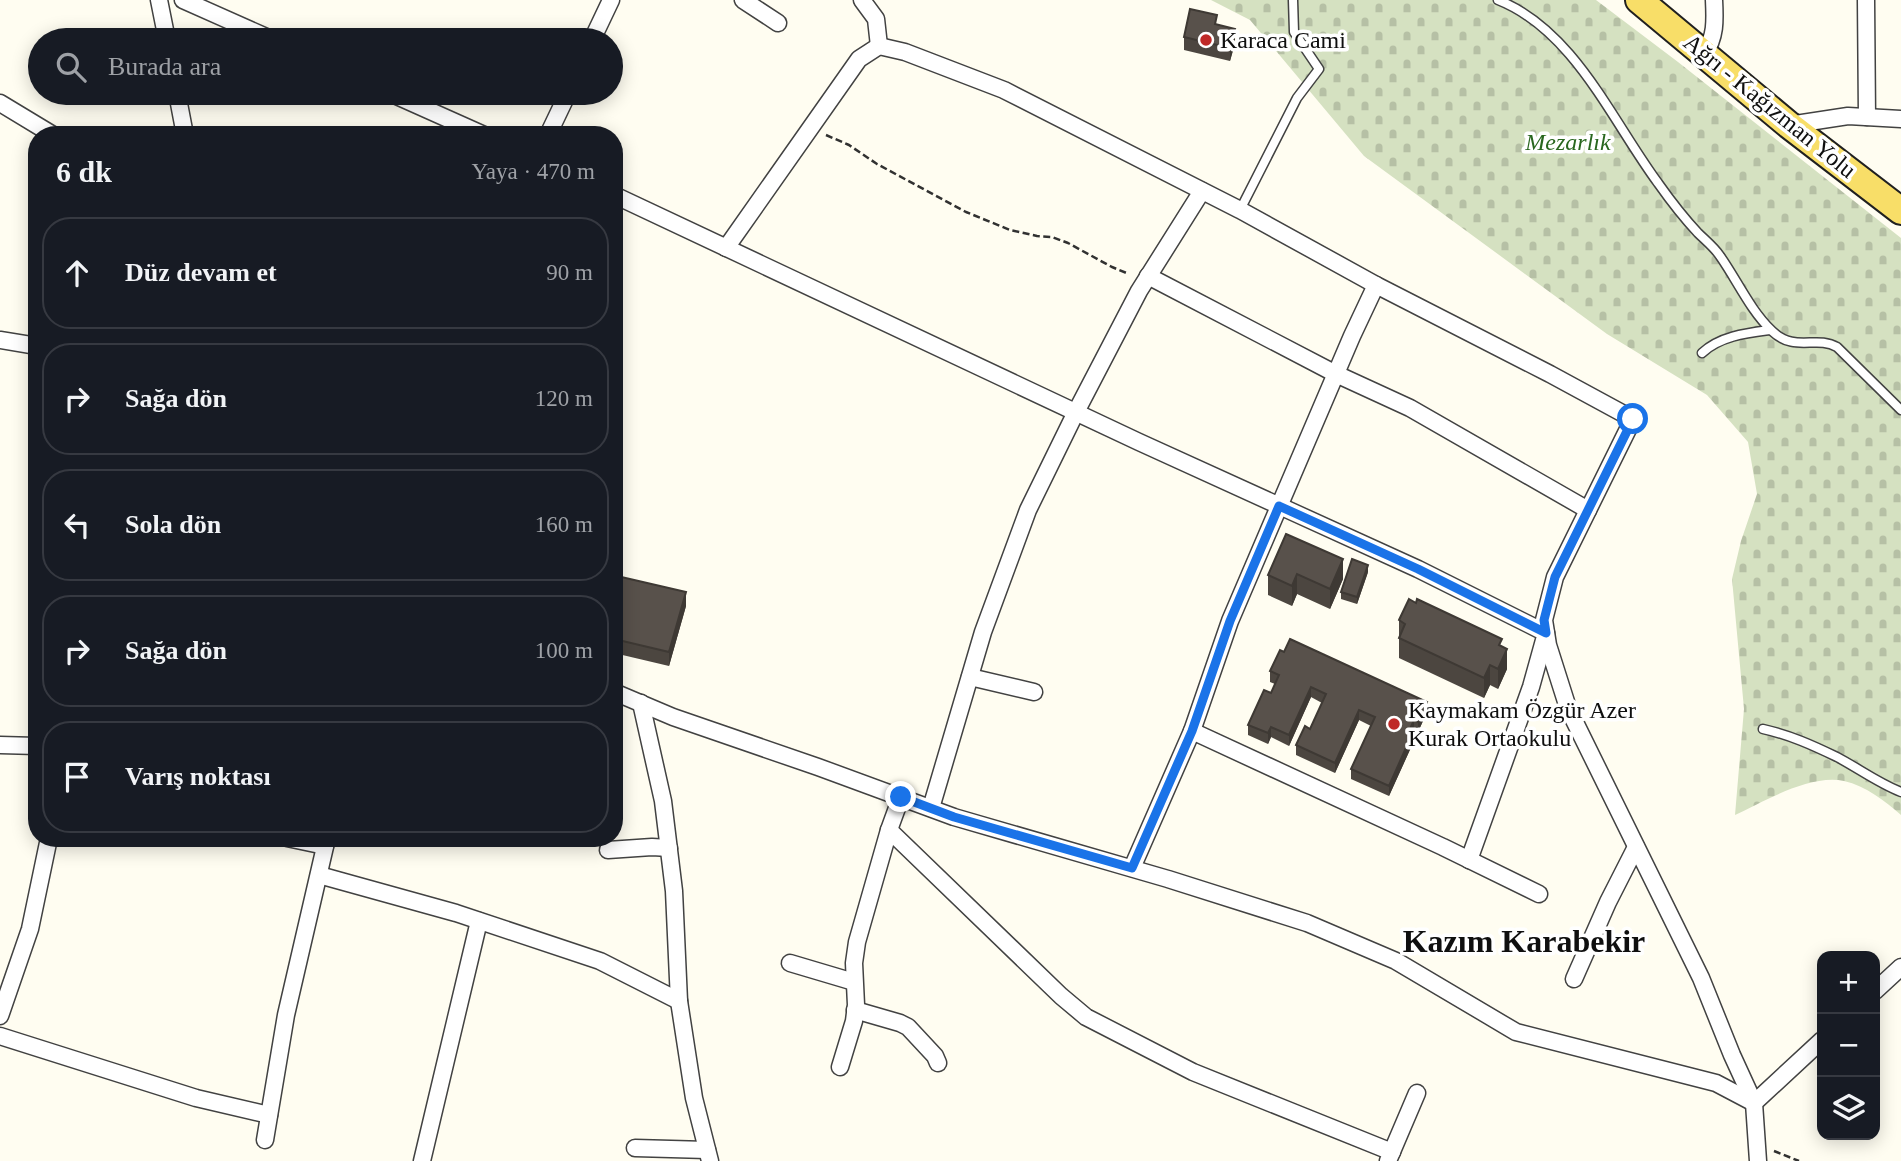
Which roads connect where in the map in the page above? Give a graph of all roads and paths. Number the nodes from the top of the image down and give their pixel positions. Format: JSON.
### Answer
{"nodes":[{"id":1,"x":159,"y":0,"type":"edge"},
{"id":2,"x":183,"y":0,"type":"edge"},
{"id":3,"x":611,"y":0,"type":"edge"},
{"id":4,"x":743,"y":0,"type":"edge"},
{"id":5,"x":862,"y":0,"type":"edge"},
{"id":6,"x":1293,"y":0,"type":"edge"},
{"id":7,"x":1499,"y":0,"type":"edge"},
{"id":8,"x":1639,"y":0,"type":"edge"},
{"id":9,"x":1714,"y":0,"type":"edge"},
{"id":10,"x":1866,"y":0,"type":"edge"},
{"id":11,"x":778,"y":23,"type":"dead end"},
{"id":12,"x":165,"y":28,"type":"edge"},
{"id":13,"x":246,"y":28,"type":"edge"},
{"id":14,"x":598,"y":28,"type":"edge"},
{"id":15,"x":879,"y":46,"type":"junction"},
{"id":16,"x":1704,"y":54,"type":"junction"},
{"id":17,"x":0,"y":103,"type":"edge"},
{"id":18,"x":179,"y":105,"type":"edge"},
{"id":19,"x":417,"y":105,"type":"edge"},
{"id":20,"x":562,"y":105,"type":"edge"},
{"id":21,"x":1867,"y":117,"type":"junction"},
{"id":22,"x":1901,"y":119,"type":"edge"},
{"id":23,"x":1790,"y":125,"type":"junction"},
{"id":24,"x":38,"y":126,"type":"edge"},
{"id":25,"x":183,"y":126,"type":"edge"},
{"id":26,"x":464,"y":126,"type":"edge"},
{"id":27,"x":552,"y":126,"type":"edge"},
{"id":28,"x":810,"y":128,"type":"junction"},
{"id":29,"x":1202,"y":191,"type":"junction"},
{"id":30,"x":623,"y":199,"type":"edge"},
{"id":31,"x":1240,"y":210,"type":"junction"},
{"id":32,"x":1901,"y":211,"type":"edge"},
{"id":33,"x":726,"y":248,"type":"junction"},
{"id":34,"x":1146,"y":279,"type":"junction"},
{"id":35,"x":1376,"y":285,"type":"junction"},
{"id":36,"x":1770,"y":330,"type":"junction"},
{"id":37,"x":2,"y":345,"type":"edge"},
{"id":38,"x":28,"y":346,"type":"edge"},
{"id":39,"x":1702,"y":352,"type":"dead end"},
{"id":40,"x":1336,"y":374,"type":"junction"},
{"id":41,"x":1901,"y":410,"type":"edge"},
{"id":42,"x":1076,"y":412,"type":"junction"},
{"id":43,"x":1279,"y":506,"type":"junction"},
{"id":44,"x":1588,"y":510,"type":"junction"},
{"id":45,"x":1546,"y":633,"type":"junction"},
{"id":46,"x":970,"y":677,"type":"junction"},
{"id":47,"x":1034,"y":692,"type":"dead end"},
{"id":48,"x":623,"y":696,"type":"edge"},
{"id":49,"x":641,"y":703,"type":"junction"},
{"id":50,"x":1763,"y":729,"type":"dead end"},
{"id":51,"x":1192,"y":731,"type":"junction"},
{"id":52,"x":0,"y":745,"type":"edge"},
{"id":53,"x":28,"y":746,"type":"edge"},
{"id":54,"x":1901,"y":792,"type":"edge"},
{"id":55,"x":901,"y":797,"type":"junction"},
{"id":56,"x":931,"y":808,"type":"junction"},
{"id":57,"x":888,"y":831,"type":"junction"},
{"id":58,"x":47,"y":847,"type":"edge"},
{"id":59,"x":325,"y":847,"type":"edge"},
{"id":60,"x":1636,"y":847,"type":"junction"},
{"id":61,"x":669,"y":848,"type":"junction"},
{"id":62,"x":608,"y":850,"type":"dead end"},
{"id":63,"x":1469,"y":860,"type":"junction"},
{"id":64,"x":1132,"y":868,"type":"junction"},
{"id":65,"x":319,"y":875,"type":"junction"},
{"id":66,"x":1539,"y":894,"type":"dead end"},
{"id":67,"x":479,"y":921,"type":"junction"},
{"id":68,"x":790,"y":963,"type":"dead end"},
{"id":69,"x":1901,"y":967,"type":"edge"},
{"id":70,"x":1574,"y":979,"type":"dead end"},
{"id":71,"x":855,"y":982,"type":"junction"},
{"id":72,"x":1880,"y":986,"type":"edge"},
{"id":73,"x":679,"y":1001,"type":"junction"},
{"id":74,"x":855,"y":1010,"type":"junction"},
{"id":75,"x":0,"y":1016,"type":"edge"},
{"id":76,"x":0,"y":1036,"type":"edge"},
{"id":77,"x":1817,"y":1045,"type":"edge"},
{"id":78,"x":938,"y":1063,"type":"dead end"},
{"id":79,"x":840,"y":1067,"type":"dead end"},
{"id":80,"x":1416,"y":1093,"type":"dead end"},
{"id":81,"x":1754,"y":1103,"type":"junction"},
{"id":82,"x":269,"y":1115,"type":"junction"},
{"id":83,"x":265,"y":1140,"type":"dead end"},
{"id":84,"x":635,"y":1148,"type":"dead end"},
{"id":85,"x":1758,"y":1153,"type":"edge"},
{"id":86,"x":708,"y":1156,"type":"edge"},
{"id":87,"x":1390,"y":1157,"type":"edge"},
{"id":88,"x":422,"y":1161,"type":"edge"},
{"id":89,"x":1799,"y":1161,"type":"edge"}],
"edges":[{"from":1,"to":12,"type":"street"},
{"from":2,"to":13,"type":"street"},
{"from":3,"to":14,"type":"street"},
{"from":4,"to":11,"type":"street"},
{"from":5,"to":15,"type":"street"},
{"from":6,"to":31,"type":"lane"},
{"from":7,"to":36,"type":"lane"},
{"from":8,"to":16,"type":"main road","name":"Ağrı - Kağızman Yolu"},
{"from":9,"to":16,"type":"street"},
{"from":10,"to":21,"type":"street"},
{"from":15,"to":28,"type":"street"},
{"from":15,"to":29,"type":"street"},
{"from":16,"to":23,"type":"main road","name":"Ağrı - Kağızman Yolu"},
{"from":17,"to":24,"type":"street"},
{"from":18,"to":25,"type":"street"},
{"from":19,"to":26,"type":"street"},
{"from":20,"to":27,"type":"street"},
{"from":21,"to":22,"type":"street"},
{"from":21,"to":23,"type":"street"},
{"from":23,"to":32,"type":"main road","name":"Ağrı - Kağızman Yolu"},
{"from":28,"to":33,"type":"street"},
{"from":28,"to":34,"type":"path"},
{"from":29,"to":31,"type":"street"},
{"from":29,"to":34,"type":"street"},
{"from":30,"to":33,"type":"street"},
{"from":31,"to":35,"type":"street"},
{"from":33,"to":42,"type":"street"},
{"from":34,"to":40,"type":"street"},
{"from":34,"to":42,"type":"street"},
{"from":35,"to":40,"type":"street"},
{"from":35,"to":44,"type":"street"},
{"from":36,"to":39,"type":"lane"},
{"from":36,"to":41,"type":"lane"},
{"from":37,"to":38,"type":"street"},
{"from":40,"to":43,"type":"street"},
{"from":40,"to":44,"type":"street"},
{"from":42,"to":43,"type":"street"},
{"from":42,"to":46,"type":"street"},
{"from":43,"to":45,"type":"street"},
{"from":43,"to":51,"type":"street"},
{"from":44,"to":45,"type":"street"},
{"from":45,"to":60,"type":"street"},
{"from":45,"to":63,"type":"street"},
{"from":46,"to":47,"type":"street"},
{"from":46,"to":56,"type":"street"},
{"from":48,"to":49,"type":"street"},
{"from":49,"to":55,"type":"street"},
{"from":49,"to":61,"type":"street"},
{"from":50,"to":54,"type":"lane"},
{"from":51,"to":63,"type":"street"},
{"from":51,"to":64,"type":"street"},
{"from":52,"to":53,"type":"street"},
{"from":55,"to":56,"type":"street"},
{"from":55,"to":57,"type":"street"},
{"from":56,"to":64,"type":"street"},
{"from":57,"to":71,"type":"street"},
{"from":57,"to":87,"type":"street"},
{"from":58,"to":75,"type":"street"},
{"from":59,"to":65,"type":"street"},
{"from":60,"to":70,"type":"street"},
{"from":60,"to":81,"type":"street"},
{"from":61,"to":62,"type":"street"},
{"from":61,"to":73,"type":"street"},
{"from":63,"to":66,"type":"street"},
{"from":64,"to":81,"type":"street"},
{"from":65,"to":67,"type":"street"},
{"from":65,"to":82,"type":"street"},
{"from":67,"to":73,"type":"street"},
{"from":67,"to":88,"type":"street"},
{"from":68,"to":71,"type":"street"},
{"from":69,"to":72,"type":"street"},
{"from":71,"to":74,"type":"street"},
{"from":73,"to":86,"type":"street"},
{"from":74,"to":78,"type":"street"},
{"from":74,"to":79,"type":"street"},
{"from":76,"to":82,"type":"street"},
{"from":77,"to":81,"type":"street"},
{"from":80,"to":87,"type":"street"},
{"from":81,"to":85,"type":"street"},
{"from":82,"to":83,"type":"street"},
{"from":84,"to":86,"type":"street"},
{"from":85,"to":89,"type":"path"}]}
